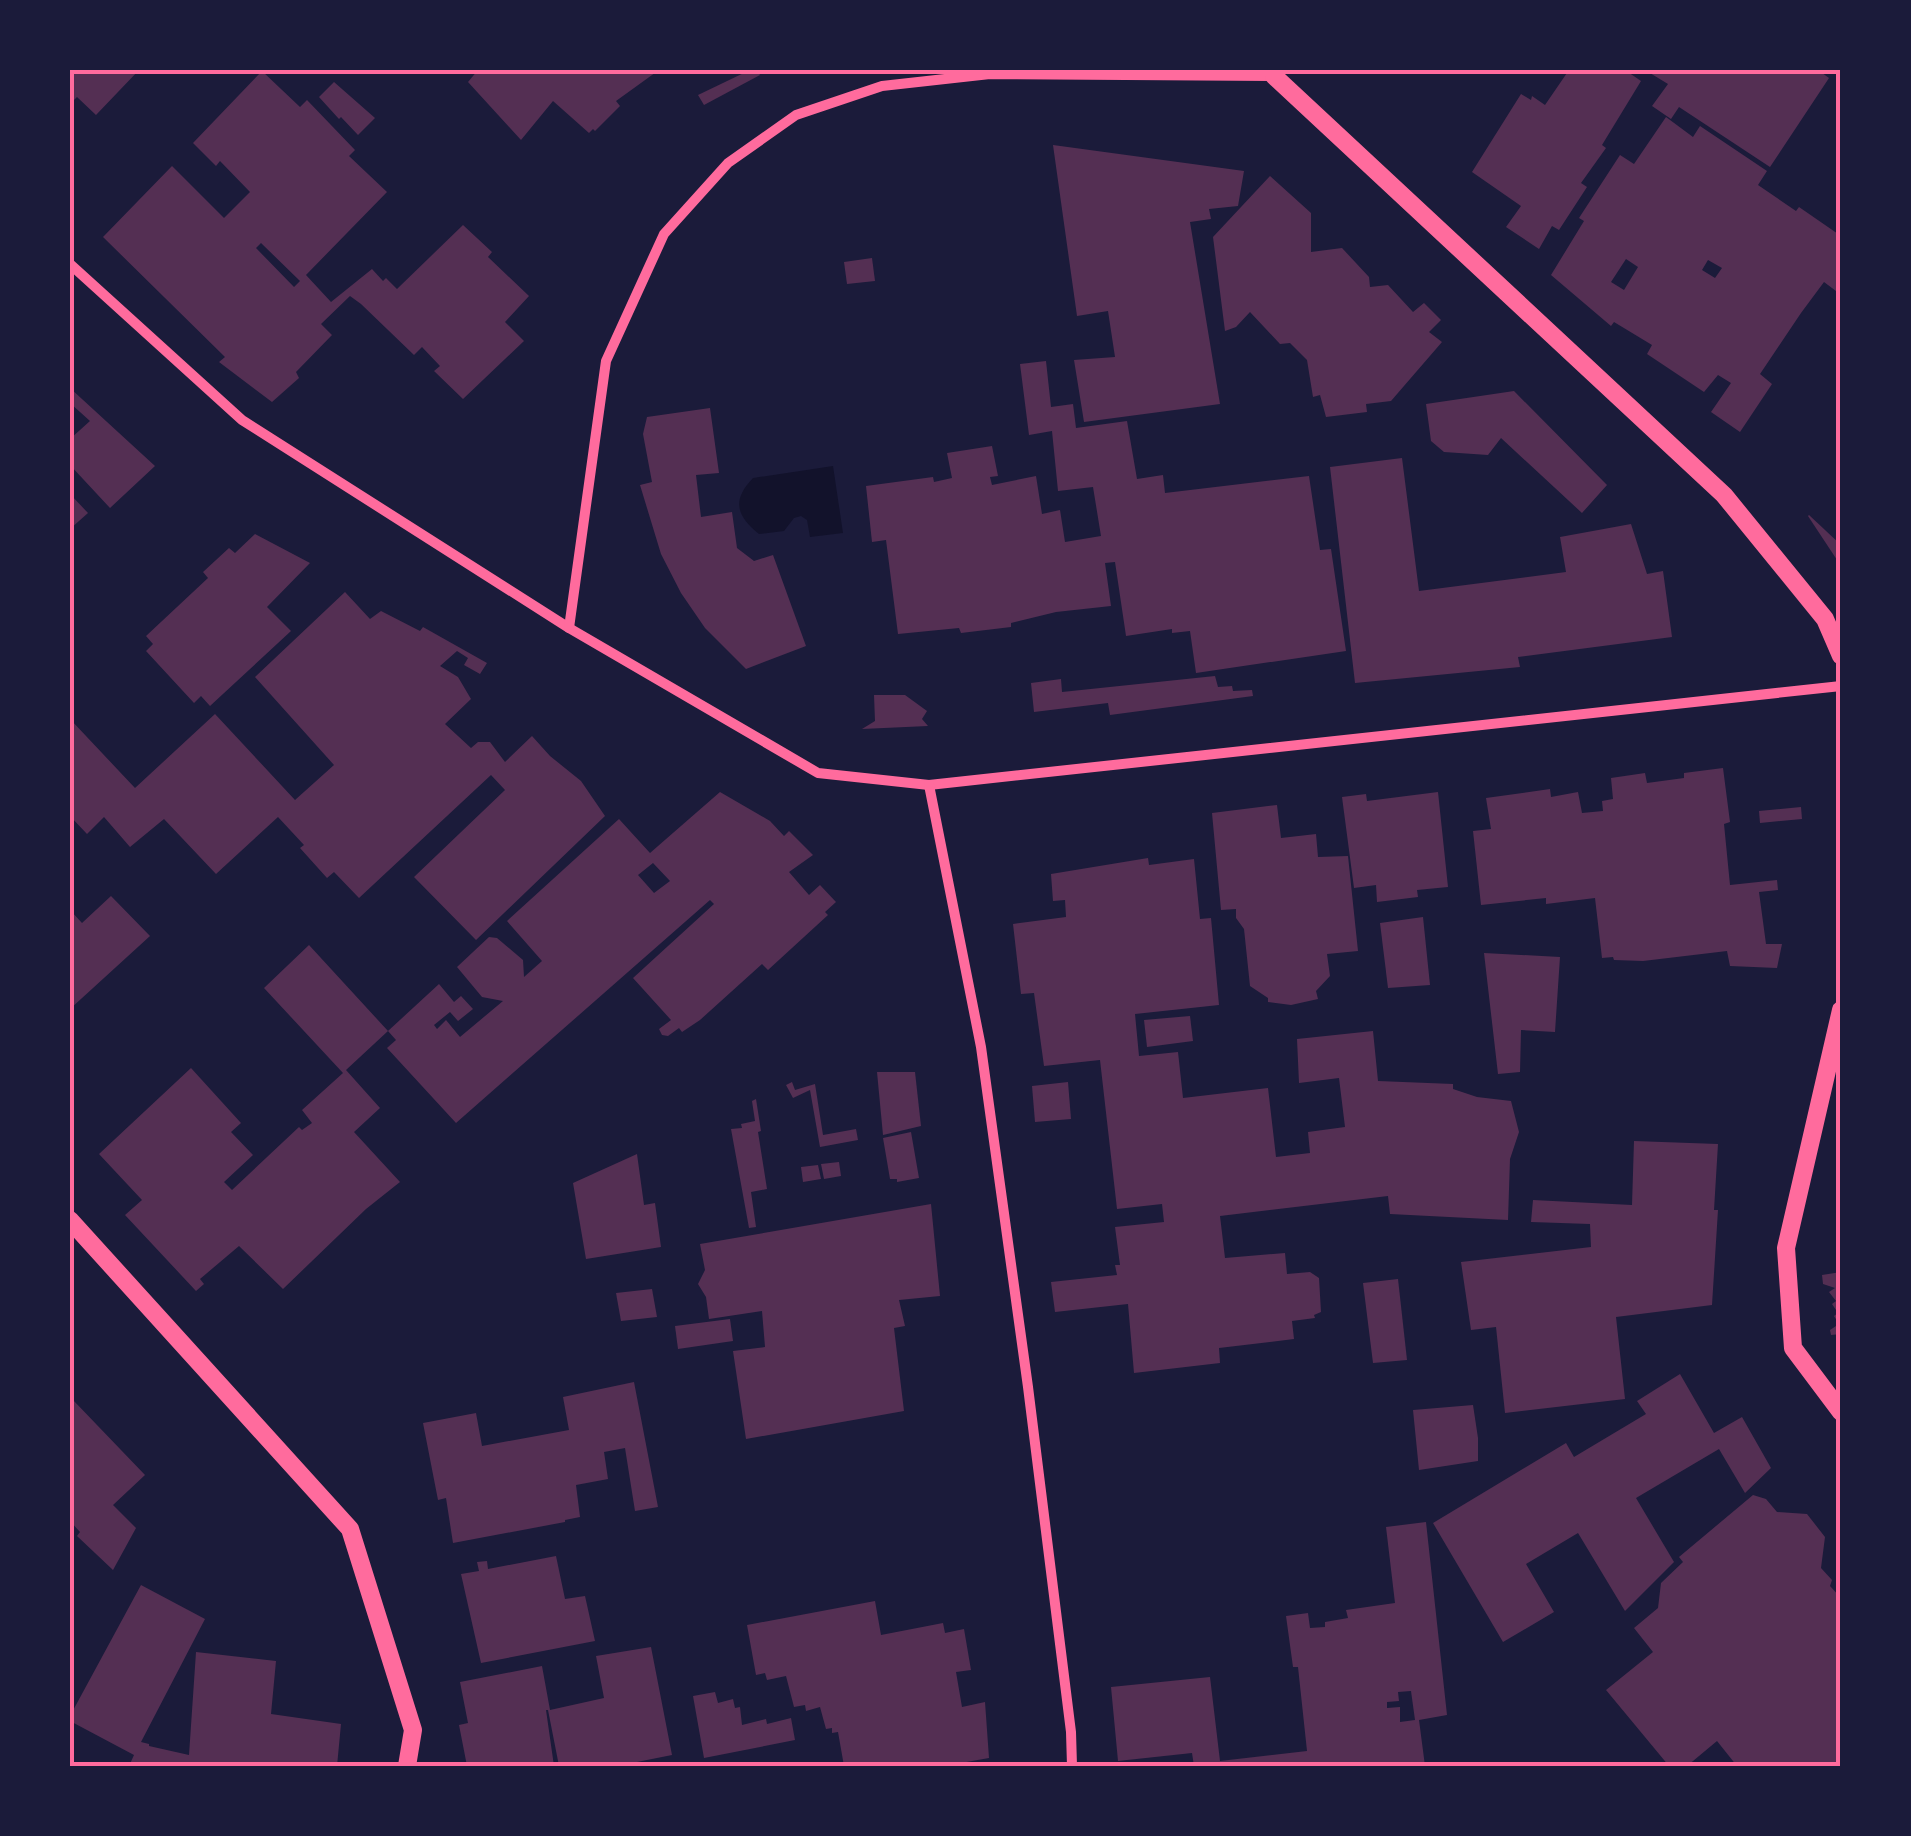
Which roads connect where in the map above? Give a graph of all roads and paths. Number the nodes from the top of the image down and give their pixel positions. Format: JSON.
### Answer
{"nodes":[{"id":1,"x":1274,"y":73,"type":"edge"},
{"id":2,"x":70,"y":264,"type":"edge"},
{"id":3,"x":570,"y":628,"type":"junction"},
{"id":4,"x":1841,"y":656,"type":"edge"},
{"id":5,"x":1841,"y":686,"type":"edge"},
{"id":6,"x":929,"y":785,"type":"junction"},
{"id":7,"x":1841,"y":1010,"type":"edge"},
{"id":8,"x":70,"y":1220,"type":"edge"},
{"id":9,"x":1841,"y":1412,"type":"edge"},
{"id":10,"x":407,"y":1766,"type":"edge"},
{"id":11,"x":1072,"y":1766,"type":"edge"}],
"edges":[{"from":1,"to":3,"type":"street"},
{"from":1,"to":4,"type":"street"},
{"from":2,"to":3,"type":"street"},
{"from":3,"to":6,"type":"street"},
{"from":5,"to":6,"type":"street"},
{"from":6,"to":11,"type":"street"},
{"from":7,"to":9,"type":"street"},
{"from":8,"to":10,"type":"street"}]}
